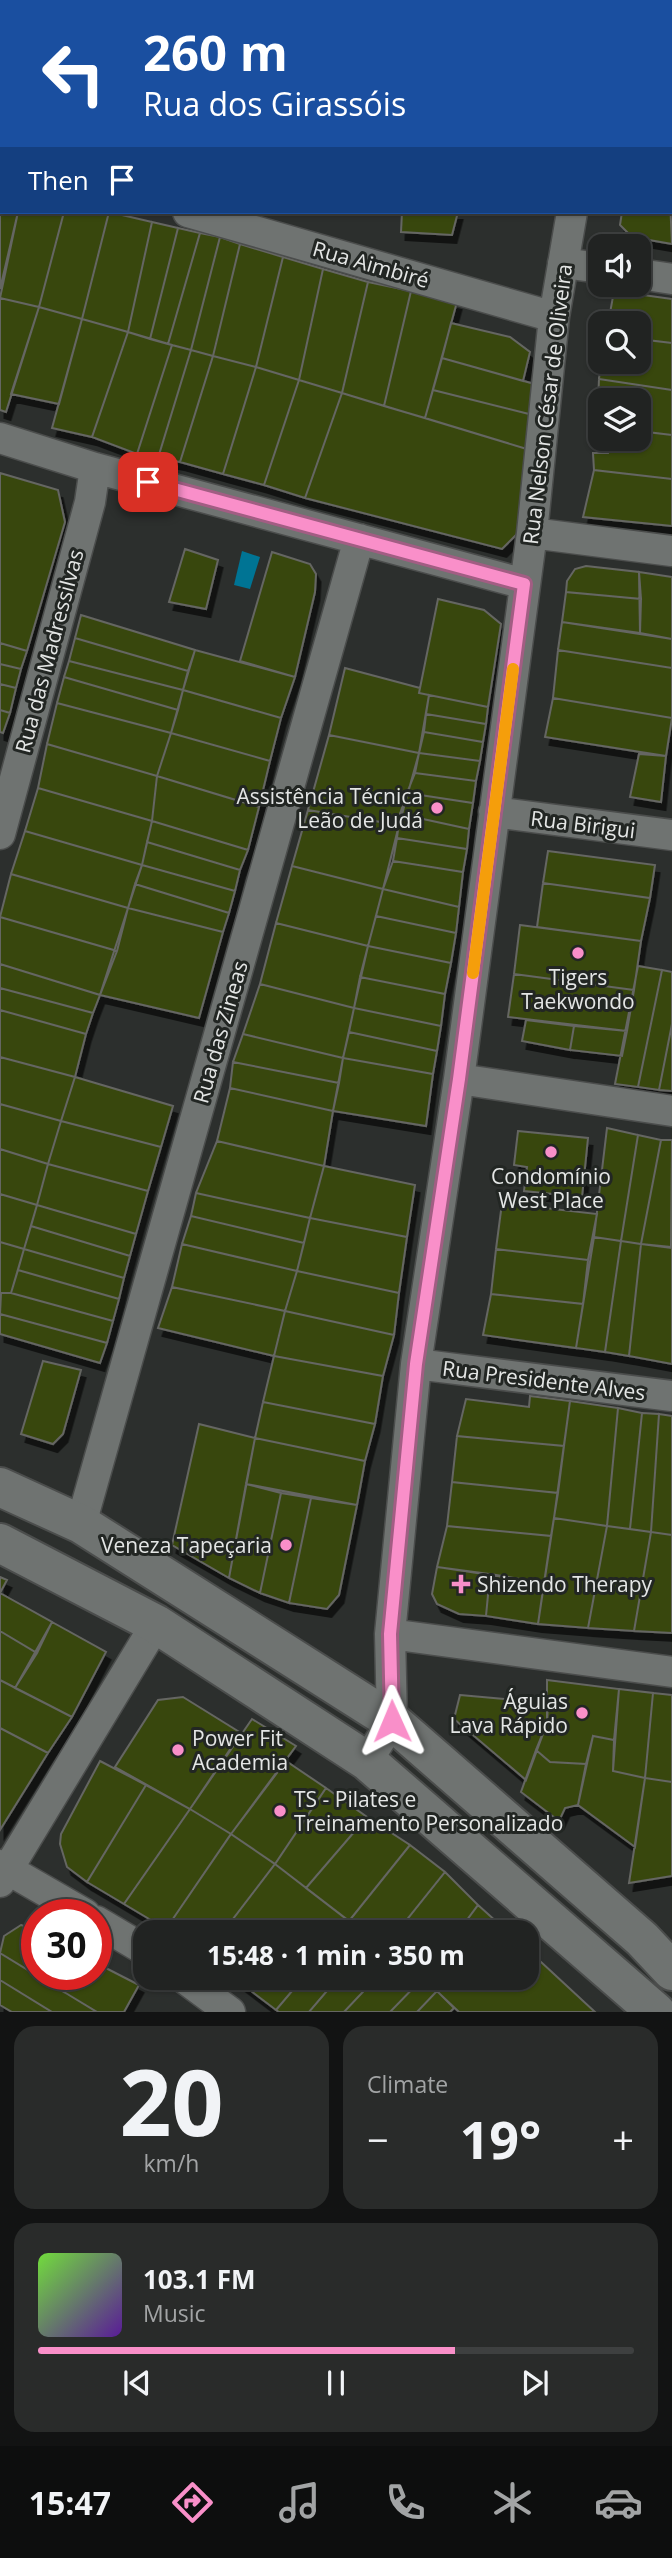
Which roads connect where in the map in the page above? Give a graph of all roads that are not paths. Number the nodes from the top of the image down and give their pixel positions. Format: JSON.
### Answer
{"nodes":[{"id":1,"x":195,"y":214,"type":"edge"},
{"id":2,"x":572,"y":214,"type":"edge"},
{"id":3,"x":563,"y":263,"type":"junction"},
{"id":4,"x":588,"y":266,"type":"edge"},
{"id":5,"x":651,"y":276,"type":"edge"},
{"id":6,"x":672,"y":279,"type":"edge"},
{"id":7,"x":554,"y":317,"type":"junction"},
{"id":8,"x":0,"y":438,"type":"edge"},
{"id":9,"x":95,"y":468,"type":"junction"},
{"id":10,"x":532,"y":533,"type":"junction"},
{"id":11,"x":359,"y":539,"type":"junction"},
{"id":12,"x":672,"y":551,"type":"edge"},
{"id":13,"x":524,"y":584,"type":"junction"},
{"id":14,"x":494,"y":812,"type":"junction"},
{"id":15,"x":0,"y":834,"type":"edge"},
{"id":16,"x":672,"y":835,"type":"edge"},
{"id":17,"x":459,"y":1079,"type":"junction"},
{"id":18,"x":672,"y":1111,"type":"edge"},
{"id":19,"x":416,"y":1364,"type":"junction"},
{"id":20,"x":672,"y":1396,"type":"edge"},
{"id":21,"x":0,"y":1487,"type":"edge"},
{"id":22,"x":81,"y":1524,"type":"junction"},
{"id":23,"x":0,"y":1543,"type":"edge"},
{"id":24,"x":156,"y":1624,"type":"junction"},
{"id":25,"x":390,"y":1634,"type":"junction"},
{"id":26,"x":672,"y":1672,"type":"edge"},
{"id":27,"x":392,"y":1721,"type":"junction"},
{"id":28,"x":367,"y":1761,"type":"junction"},
{"id":29,"x":2,"y":1872,"type":"edge"},
{"id":30,"x":55,"y":1899,"type":"edge"},
{"id":31,"x":112,"y":1930,"type":"edge"},
{"id":32,"x":657,"y":1942,"type":"edge"},
{"id":33,"x":133,"y":1943,"type":"edge"},
{"id":34,"x":672,"y":1971,"type":"edge"},
{"id":35,"x":200,"y":1990,"type":"edge"},
{"id":36,"x":230,"y":2012,"type":"edge"},
{"id":37,"x":656,"y":2012,"type":"edge"}],
"edges":[{"from":1,"to":7,"type":"street","name":"Rua Aimbiré"},
{"from":2,"to":3,"type":"street","name":"Rua Nelson César de Oliveira"},
{"from":3,"to":4,"type":"street"},
{"from":3,"to":7,"type":"street","name":"Rua Nelson César de Oliveira"},
{"from":5,"to":6,"type":"street"},
{"from":7,"to":10,"type":"street","name":"Rua Nelson César de Oliveira"},
{"from":8,"to":9,"type":"street"},
{"from":9,"to":11,"type":"street"},
{"from":9,"to":15,"type":"street","name":"Rua das Madressilvas"},
{"from":10,"to":12,"type":"street"},
{"from":10,"to":13,"type":"street","name":"Rua Nelson César de Oliveira"},
{"from":11,"to":13,"type":"street"},
{"from":11,"to":22,"type":"street","name":"Rua das Zineas"},
{"from":13,"to":14,"type":"street","name":"Rua Nelson César de Oliveira"},
{"from":14,"to":16,"type":"street","name":"Rua Birigui"},
{"from":14,"to":17,"type":"street","name":"Rua Nelson César de Oliveira"},
{"from":17,"to":18,"type":"street"},
{"from":17,"to":19,"type":"street","name":"Rua Nelson César de Oliveira"},
{"from":19,"to":20,"type":"street","name":"Rua Presidente Alves"},
{"from":19,"to":25,"type":"street","name":"Rua Nelson César de Oliveira"},
{"from":21,"to":22,"type":"main road"},
{"from":22,"to":27,"type":"main road"},
{"from":23,"to":24,"type":"main road"},
{"from":24,"to":28,"type":"main road"},
{"from":24,"to":29,"type":"street"},
{"from":25,"to":26,"type":"street"},
{"from":25,"to":27,"type":"street","name":"Rua Nelson César de Oliveira"},
{"from":27,"to":28,"type":"street"},
{"from":27,"to":32,"type":"main road"},
{"from":28,"to":37,"type":"main road"},
{"from":29,"to":30,"type":"street"},
{"from":31,"to":33,"type":"street"},
{"from":32,"to":34,"type":"main road"},
{"from":35,"to":36,"type":"street"}]}
